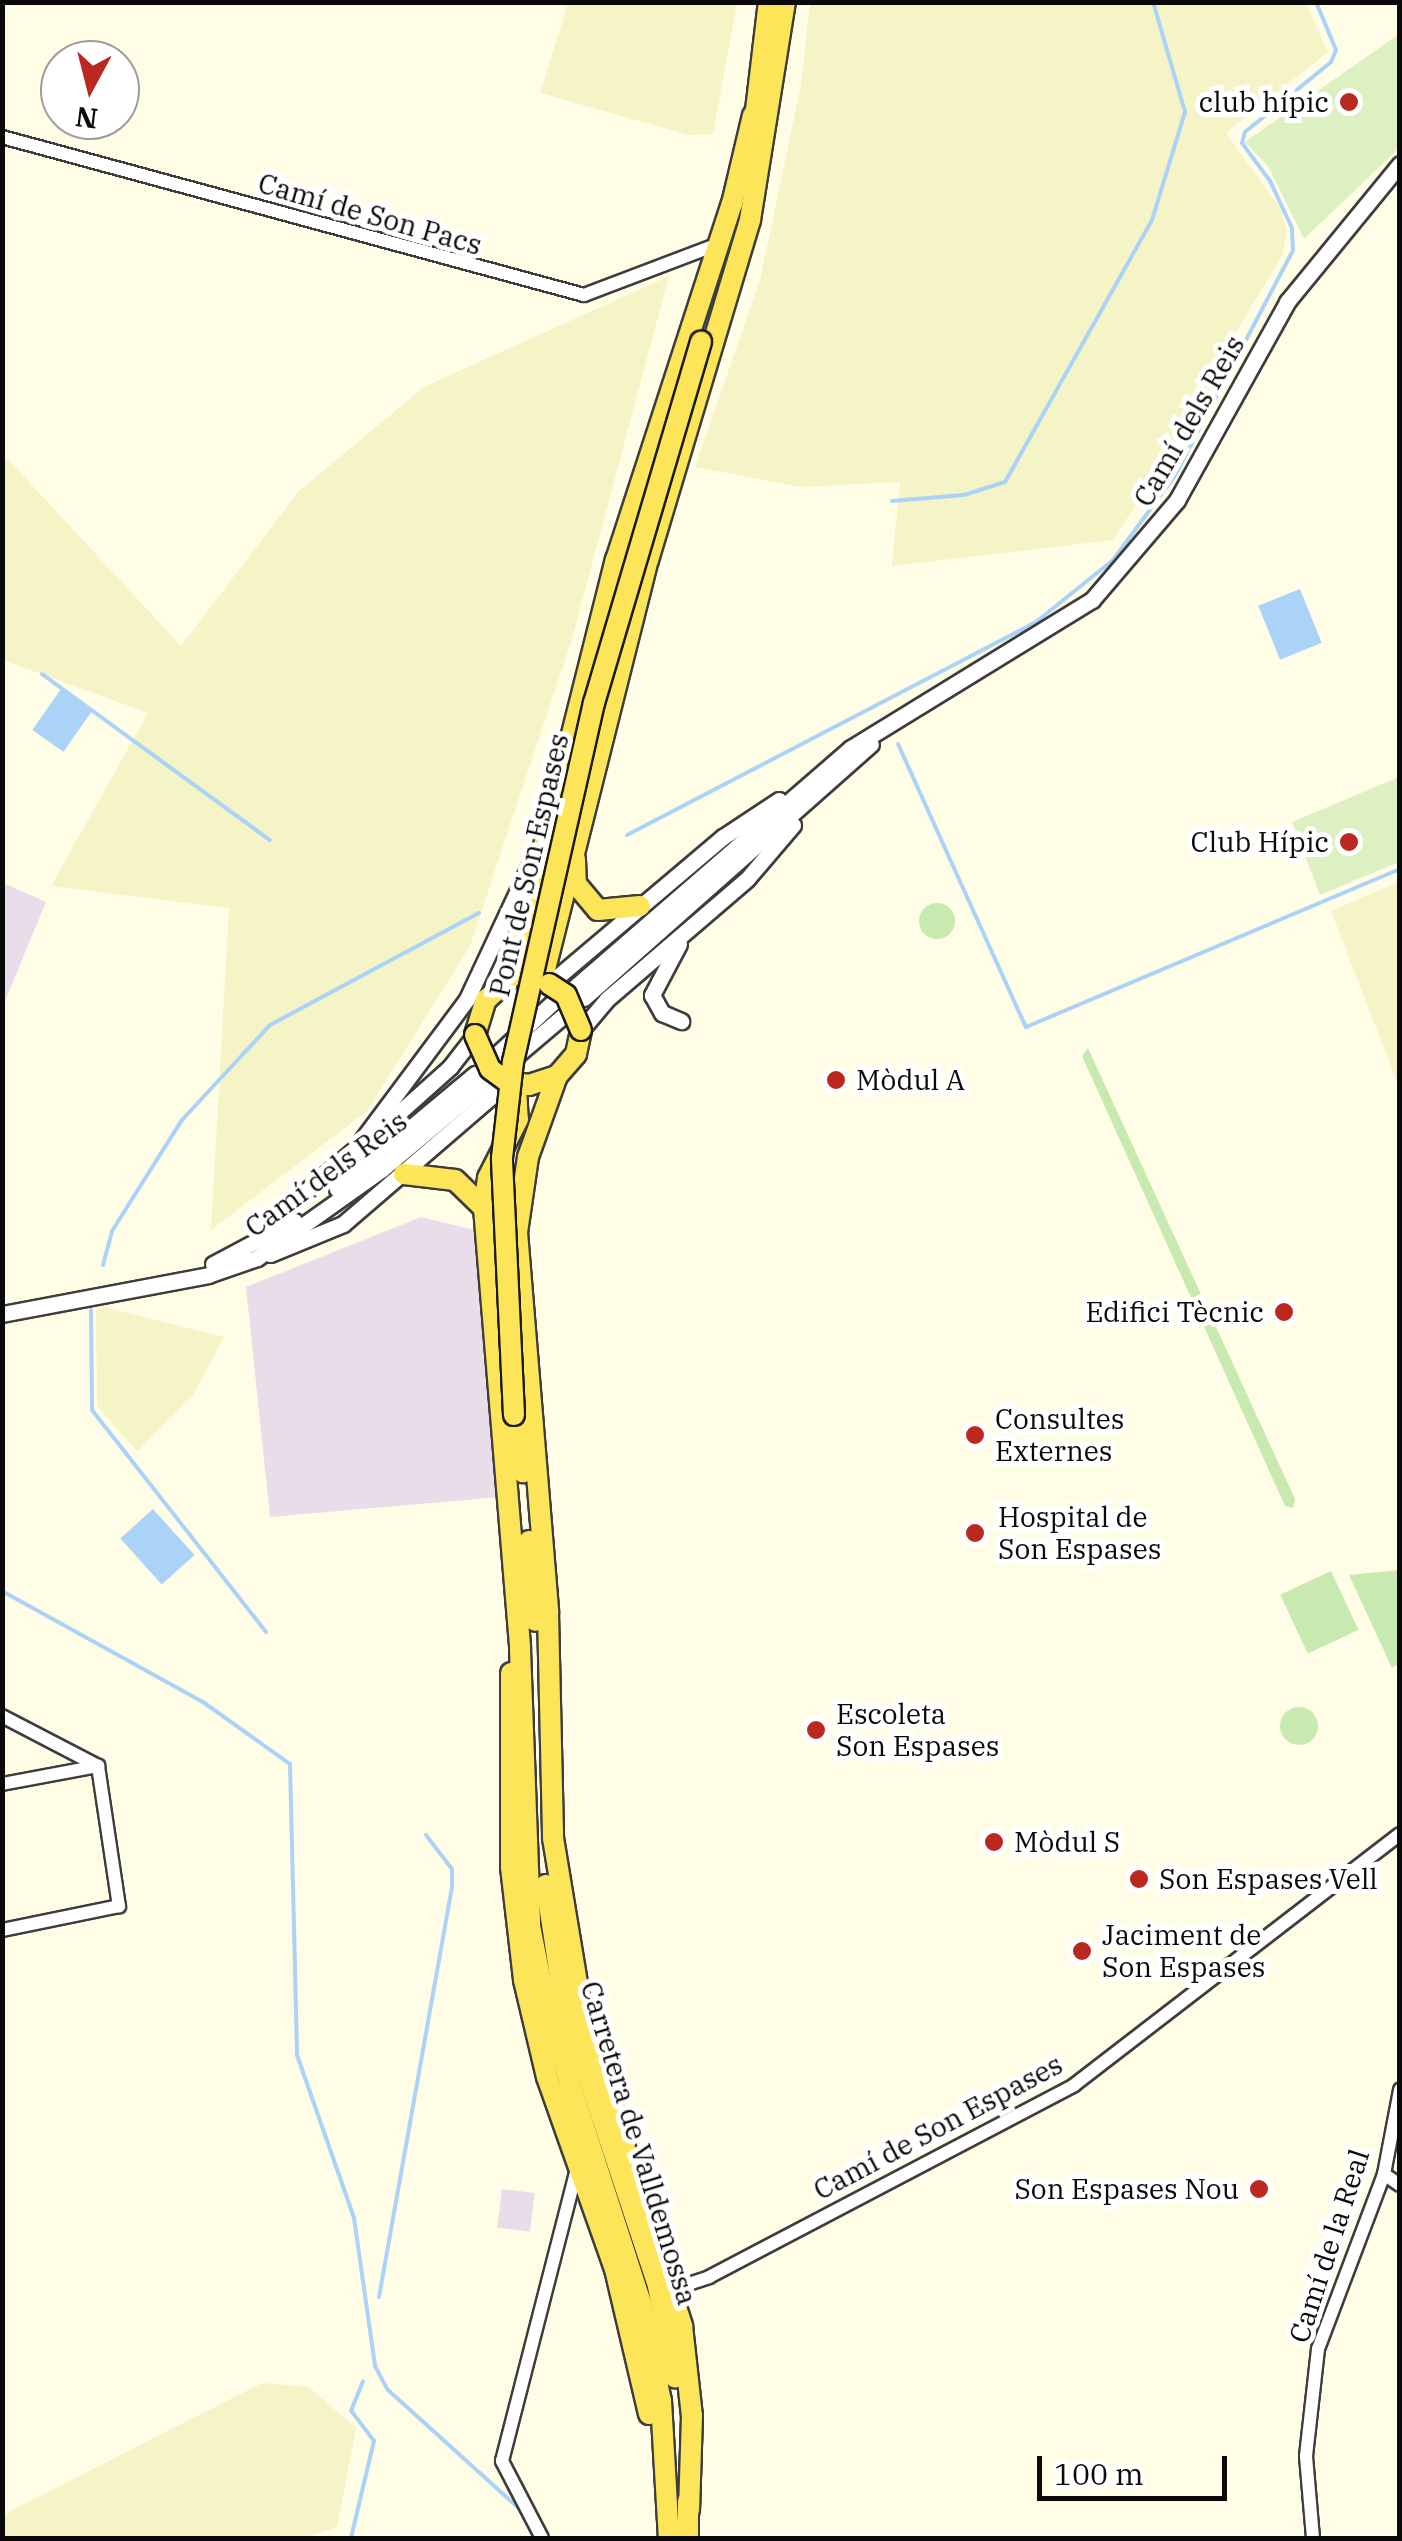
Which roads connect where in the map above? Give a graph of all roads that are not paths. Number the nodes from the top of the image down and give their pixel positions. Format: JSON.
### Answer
{"nodes":[{"id":1,"x":768,"y":2,"type":"edge"},
{"id":2,"x":785,"y":2,"type":"edge"},
{"id":3,"x":753,"y":115,"type":"junction"},
{"id":4,"x":2,"y":136,"type":"edge"},
{"id":5,"x":1400,"y":164,"type":"edge"},
{"id":6,"x":757,"y":181,"type":"junction"},
{"id":7,"x":720,"y":242,"type":"junction"},
{"id":8,"x":700,"y":342,"type":"junction"},
{"id":9,"x":805,"y":795,"type":"junction"},
{"id":10,"x":584,"y":802,"type":"junction"},
{"id":11,"x":545,"y":836,"type":"junction"},
{"id":12,"x":640,"y":906,"type":"junction"},
{"id":13,"x":693,"y":925,"type":"junction"},
{"id":14,"x":504,"y":985,"type":"junction"},
{"id":15,"x":579,"y":992,"type":"dead end"},
{"id":16,"x":552,"y":996,"type":"junction"},
{"id":17,"x":680,"y":1021,"type":"dead end"},
{"id":18,"x":581,"y":1030,"type":"junction"},
{"id":19,"x":475,"y":1034,"type":"junction"},
{"id":20,"x":506,"y":1072,"type":"junction"},
{"id":21,"x":557,"y":1076,"type":"junction"},
{"id":22,"x":356,"y":1148,"type":"junction"},
{"id":23,"x":404,"y":1174,"type":"junction"},
{"id":24,"x":484,"y":1208,"type":"junction"},
{"id":25,"x":228,"y":1257,"type":"junction"},
{"id":26,"x":256,"y":1258,"type":"junction"},
{"id":27,"x":182,"y":1278,"type":"junction"},
{"id":28,"x":2,"y":1314,"type":"edge"},
{"id":29,"x":534,"y":1457,"type":"junction"},
{"id":30,"x":514,"y":1586,"type":"junction"},
{"id":31,"x":530,"y":1646,"type":"junction"},
{"id":32,"x":2,"y":1716,"type":"edge"},
{"id":33,"x":98,"y":1766,"type":"junction"},
{"id":34,"x":2,"y":1784,"type":"edge"},
{"id":35,"x":1400,"y":1834,"type":"edge"},
{"id":36,"x":2,"y":1930,"type":"edge"},
{"id":37,"x":1400,"y":2090,"type":"edge"},
{"id":38,"x":579,"y":2163,"type":"junction"},
{"id":39,"x":1384,"y":2174,"type":"junction"},
{"id":40,"x":1400,"y":2185,"type":"edge"},
{"id":41,"x":673,"y":2289,"type":"junction"},
{"id":42,"x":688,"y":2510,"type":"junction"},
{"id":43,"x":542,"y":2538,"type":"edge"},
{"id":44,"x":668,"y":2538,"type":"edge"},
{"id":45,"x":688,"y":2538,"type":"edge"},
{"id":46,"x":1313,"y":2538,"type":"edge"}],
"edges":[{"from":1,"to":3,"type":"main road"},
{"from":2,"to":6,"type":"main road"},
{"from":3,"to":7,"type":"main road"},
{"from":3,"to":8,"type":"main road"},
{"from":4,"to":7,"type":"street","name":"Camí de Son Pacs"},
{"from":5,"to":9,"type":"street","name":"Camí dels Reis"},
{"from":6,"to":8,"type":"main road"},
{"from":6,"to":10,"type":"main road"},
{"from":7,"to":11,"type":"main road"},
{"from":8,"to":31,"type":"main road","name":"Pont de Son Espases","bridge":true},
{"from":9,"to":12,"type":"street"},
{"from":9,"to":13,"type":"street"},
{"from":9,"to":15,"type":"street","name":"Camí dels Reis"},
{"from":10,"to":12,"type":"main road"},
{"from":10,"to":16,"type":"main road"},
{"from":11,"to":14,"type":"main road"},
{"from":11,"to":22,"type":"street"},
{"from":12,"to":16,"type":"street"},
{"from":13,"to":17,"type":"street"},
{"from":13,"to":18,"type":"street"},
{"from":14,"to":16,"type":"main road"},
{"from":14,"to":19,"type":"main road"},
{"from":16,"to":18,"type":"main road","bridge":true},
{"from":16,"to":20,"type":"street"},
{"from":18,"to":21,"type":"main road"},
{"from":19,"to":20,"type":"main road","bridge":true},
{"from":19,"to":22,"type":"street"},
{"from":20,"to":21,"type":"main road"},
{"from":20,"to":23,"type":"street"},
{"from":20,"to":24,"type":"main road"},
{"from":21,"to":29,"type":"main road"},
{"from":22,"to":25,"type":"street"},
{"from":23,"to":24,"type":"main road"},
{"from":23,"to":26,"type":"street"},
{"from":24,"to":30,"type":"main road"},
{"from":25,"to":26,"type":"street","name":"Camí dels Reis"},
{"from":25,"to":27,"type":"street","name":"Camí dels Reis"},
{"from":26,"to":27,"type":"street","name":"Camí dels Reis"},
{"from":27,"to":28,"type":"street","name":"Camí dels Reis"},
{"from":29,"to":31,"type":"main road"},
{"from":29,"to":41,"type":"main road"},
{"from":30,"to":31,"type":"main road"},
{"from":30,"to":38,"type":"main road"},
{"from":31,"to":42,"type":"main road","name":"Carretera de Valldemossa"},
{"from":31,"to":44,"type":"main road","name":"Carretera de Valldemossa"},
{"from":32,"to":33,"type":"street"},
{"from":33,"to":34,"type":"street"},
{"from":33,"to":36,"type":"street"},
{"from":35,"to":41,"type":"street","name":"Camí de Son Espases"},
{"from":37,"to":39,"type":"street","name":"Camí de la Real"},
{"from":38,"to":43,"type":"street"},
{"from":38,"to":44,"type":"main road"},
{"from":39,"to":40,"type":"street"},
{"from":39,"to":46,"type":"street","name":"Camí de la Real"},
{"from":41,"to":42,"type":"main road"},
{"from":42,"to":45,"type":"main road","name":"Carretera de Valldemossa"}]}
